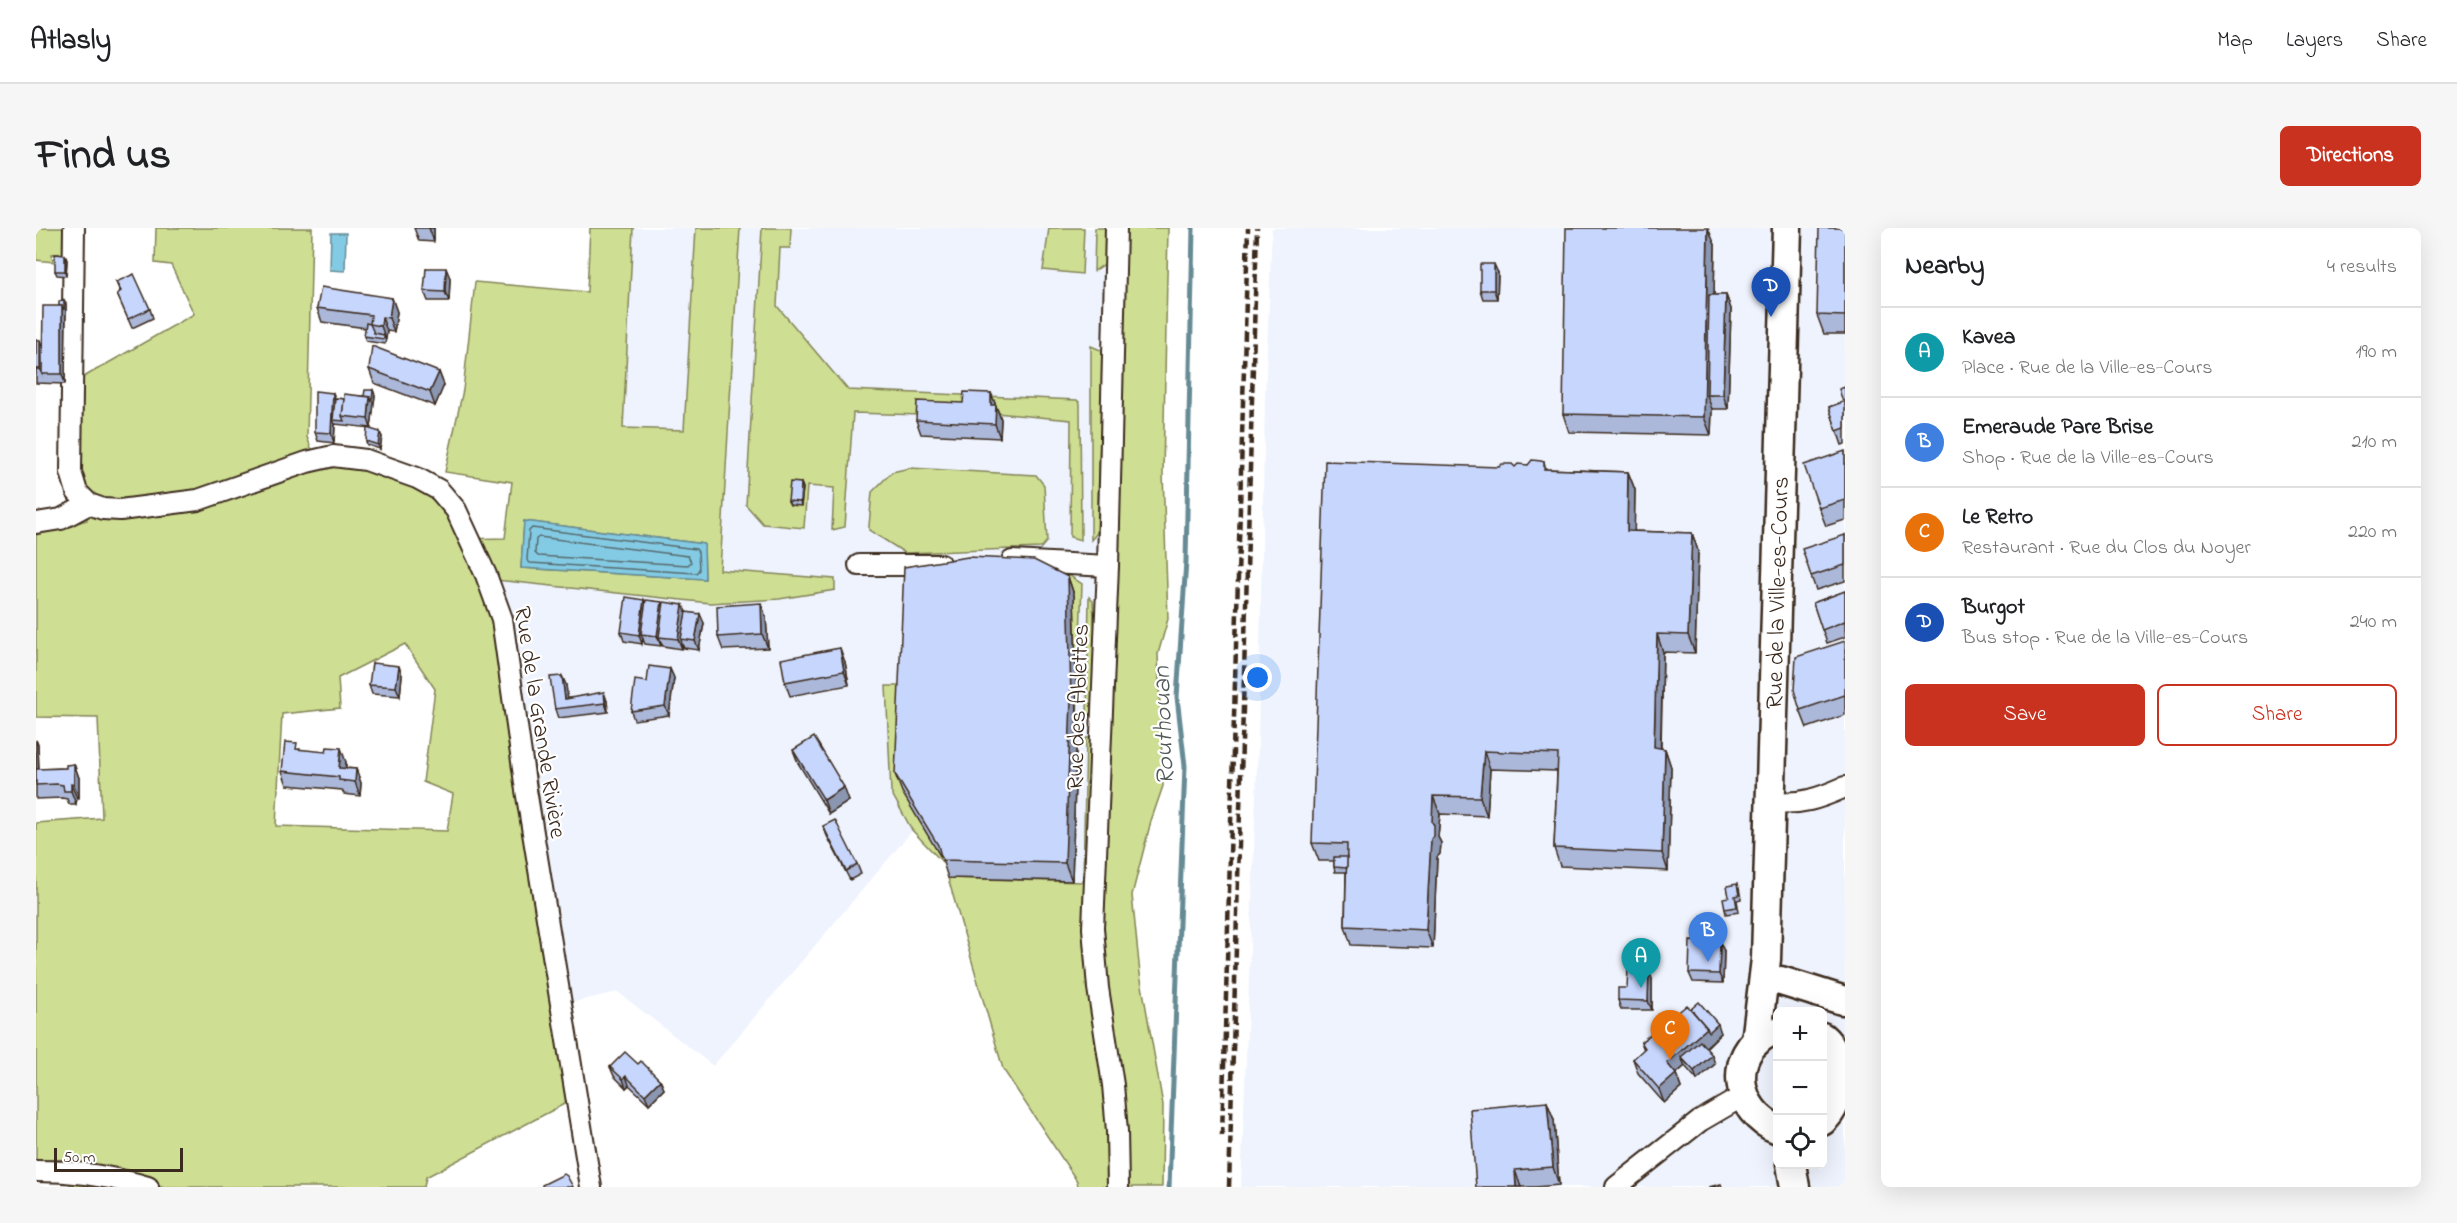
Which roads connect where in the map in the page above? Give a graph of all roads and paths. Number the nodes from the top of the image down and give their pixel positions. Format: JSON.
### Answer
{"nodes":[{"id":1,"x":74,"y":228,"type":"edge"},
{"id":2,"x":1116,"y":228,"type":"edge"},
{"id":3,"x":1787,"y":228,"type":"edge"},
{"id":4,"x":89,"y":504,"type":"junction"},
{"id":5,"x":36,"y":523,"type":"edge"},
{"id":6,"x":994,"y":562,"type":"edge"},
{"id":7,"x":961,"y":564,"type":"edge"},
{"id":8,"x":859,"y":565,"type":"dead end"},
{"id":9,"x":1108,"y":566,"type":"junction"},
{"id":10,"x":1845,"y":787,"type":"edge"},
{"id":11,"x":1772,"y":801,"type":"junction"},
{"id":12,"x":1774,"y":970,"type":"junction"},
{"id":13,"x":1844,"y":999,"type":"edge"},
{"id":14,"x":1793,"y":1007,"type":"edge"},
{"id":15,"x":1827,"y":1017,"type":"edge"},
{"id":16,"x":1767,"y":1035,"type":"edge"},
{"id":17,"x":1827,"y":1042,"type":"edge"},
{"id":18,"x":1743,"y":1096,"type":"junction"},
{"id":19,"x":1844,"y":1097,"type":"edge"},
{"id":20,"x":1827,"y":1118,"type":"edge"},
{"id":21,"x":1773,"y":1126,"type":"edge"},
{"id":22,"x":1792,"y":1169,"type":"edge"},
{"id":23,"x":36,"y":1171,"type":"edge"},
{"id":24,"x":148,"y":1187,"type":"edge"},
{"id":25,"x":591,"y":1187,"type":"edge"},
{"id":26,"x":1118,"y":1187,"type":"edge"},
{"id":27,"x":1616,"y":1187,"type":"edge"},
{"id":28,"x":1796,"y":1187,"type":"edge"}],
"edges":[{"from":1,"to":4,"type":"street"},
{"from":2,"to":9,"type":"street","name":"Rue des Ablettes"},
{"from":3,"to":11,"type":"street","name":"Rue de la Ville-es-Cours"},
{"from":4,"to":5,"type":"street"},
{"from":4,"to":25,"type":"street","name":"Rue de la Grande Rivière"},
{"from":6,"to":9,"type":"street"},
{"from":7,"to":8,"type":"street"},
{"from":9,"to":26,"type":"street","name":"Rue des Ablettes"},
{"from":10,"to":11,"type":"street"},
{"from":11,"to":12,"type":"street","name":"Rue de la Ville-es-Cours"},
{"from":12,"to":13,"type":"street"},
{"from":12,"to":14,"type":"street","name":"Rue de la Ville-es-Cours"},
{"from":12,"to":16,"type":"street","name":"Rue de la Ville-es-Cours"},
{"from":13,"to":15,"type":"street"},
{"from":16,"to":18,"type":"street"},
{"from":17,"to":19,"type":"street"},
{"from":18,"to":21,"type":"street"},
{"from":18,"to":27,"type":"street"},
{"from":19,"to":20,"type":"street"},
{"from":22,"to":28,"type":"street"},
{"from":23,"to":24,"type":"street"}]}
